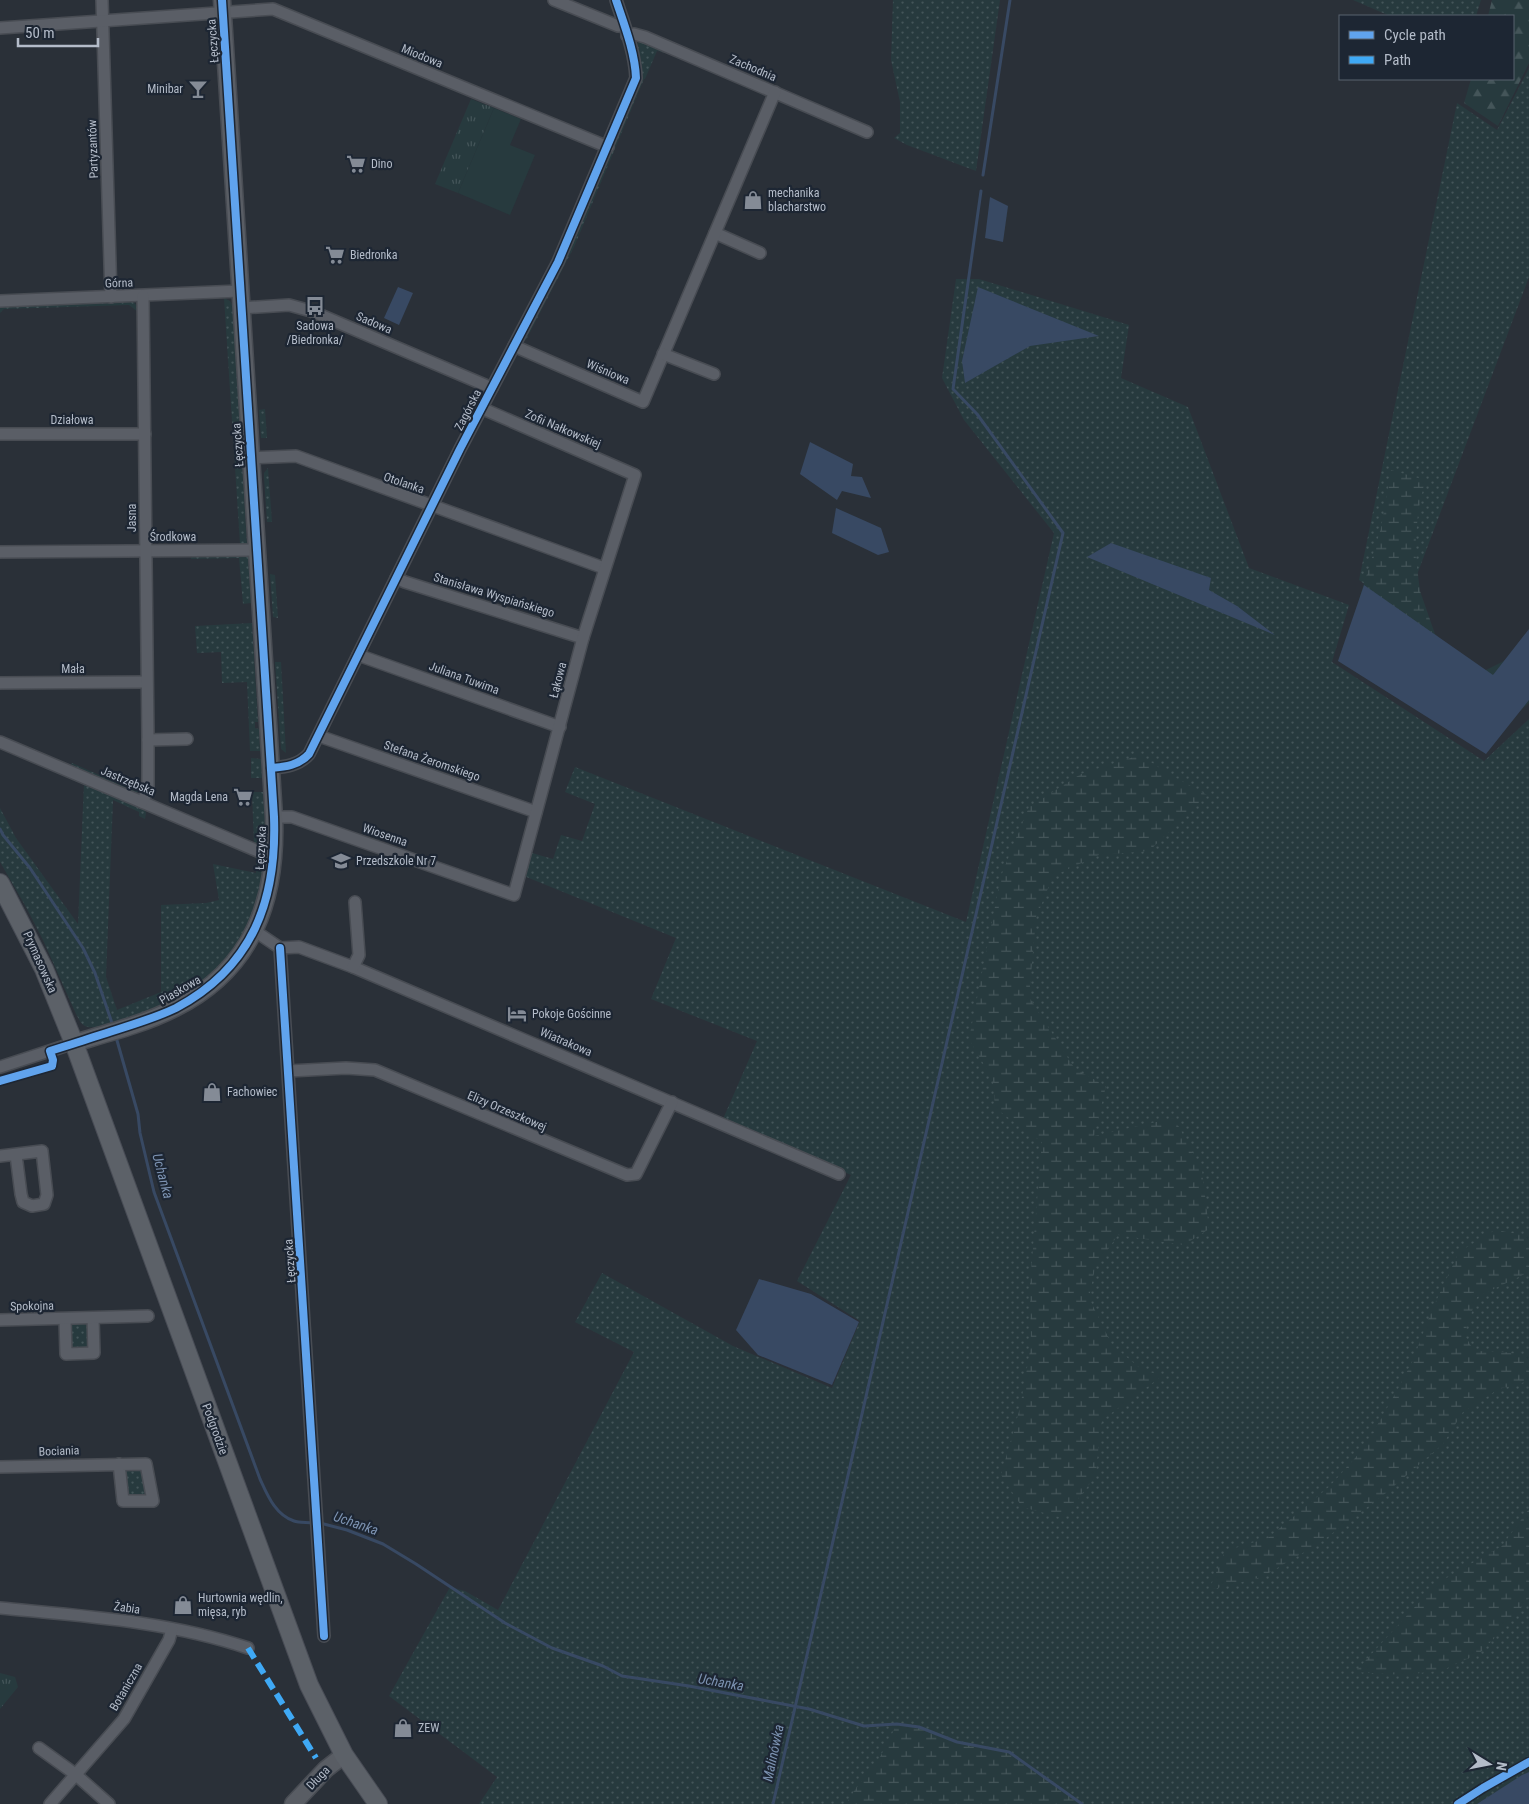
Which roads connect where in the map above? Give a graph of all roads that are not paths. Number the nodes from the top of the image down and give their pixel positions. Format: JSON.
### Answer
{"nodes":[{"id":1,"x":102,"y":0,"type":"edge"},
{"id":2,"x":554,"y":0,"type":"edge"},
{"id":3,"x":616,"y":0,"type":"edge"},
{"id":4,"x":222,"y":6,"type":"edge"},
{"id":5,"x":103,"y":21,"type":"junction"},
{"id":6,"x":0,"y":28,"type":"edge"},
{"id":7,"x":625,"y":31,"type":"junction"},
{"id":8,"x":775,"y":92,"type":"junction"},
{"id":9,"x":867,"y":132,"type":"dead end"},
{"id":10,"x":608,"y":147,"type":"junction"},
{"id":11,"x":715,"y":233,"type":"junction"},
{"id":12,"x":760,"y":253,"type":"dead end"},
{"id":13,"x":142,"y":296,"type":"junction"},
{"id":14,"x":111,"y":297,"type":"junction"},
{"id":15,"x":240,"y":300,"type":"junction"},
{"id":16,"x":0,"y":301,"type":"edge"},
{"id":17,"x":514,"y":346,"type":"junction"},
{"id":18,"x":663,"y":354,"type":"junction"},
{"id":19,"x":714,"y":374,"type":"dead end"},
{"id":20,"x":492,"y":388,"type":"junction"},
{"id":21,"x":482,"y":408,"type":"junction"},
{"id":22,"x":0,"y":434,"type":"edge"},
{"id":23,"x":145,"y":434,"type":"junction"},
{"id":24,"x":250,"y":458,"type":"junction"},
{"id":25,"x":635,"y":475,"type":"joint"},
{"id":26,"x":432,"y":505,"type":"junction"},
{"id":27,"x":256,"y":550,"type":"junction"},
{"id":28,"x":146,"y":551,"type":"junction"},
{"id":29,"x":0,"y":552,"type":"edge"},
{"id":30,"x":604,"y":568,"type":"junction"},
{"id":31,"x":396,"y":578,"type":"junction"},
{"id":32,"x":583,"y":638,"type":"junction"},
{"id":33,"x":358,"y":655,"type":"junction"},
{"id":34,"x":146,"y":682,"type":"junction"},
{"id":35,"x":0,"y":683,"type":"edge"},
{"id":36,"x":560,"y":727,"type":"junction"},
{"id":37,"x":319,"y":736,"type":"junction"},
{"id":38,"x":187,"y":739,"type":"dead end"},
{"id":39,"x":148,"y":740,"type":"junction"},
{"id":40,"x":0,"y":742,"type":"edge"},
{"id":41,"x":270,"y":768,"type":"junction"},
{"id":42,"x":142,"y":802,"type":"junction"},
{"id":43,"x":536,"y":812,"type":"junction"},
{"id":44,"x":274,"y":817,"type":"junction"},
{"id":45,"x":274,"y":854,"type":"junction"},
{"id":46,"x":0,"y":883,"type":"edge"},
{"id":47,"x":269,"y":888,"type":"joint"},
{"id":48,"x":514,"y":895,"type":"joint"},
{"id":49,"x":355,"y":902,"type":"dead end"},
{"id":50,"x":255,"y":931,"type":"junction"},
{"id":51,"x":280,"y":948,"type":"junction"},
{"id":52,"x":353,"y":967,"type":"junction"},
{"id":53,"x":74,"y":1043,"type":"junction"},
{"id":54,"x":0,"y":1067,"type":"edge"},
{"id":55,"x":289,"y":1071,"type":"junction"},
{"id":56,"x":672,"y":1102,"type":"junction"},
{"id":57,"x":16,"y":1155,"type":"junction"},
{"id":58,"x":0,"y":1156,"type":"edge"},
{"id":59,"x":839,"y":1174,"type":"dead end"},
{"id":60,"x":148,"y":1316,"type":"dead end"},
{"id":61,"x":93,"y":1318,"type":"junction"},
{"id":62,"x":64,"y":1319,"type":"junction"},
{"id":63,"x":0,"y":1320,"type":"edge"},
{"id":64,"x":120,"y":1464,"type":"dead end"},
{"id":65,"x":0,"y":1467,"type":"edge"},
{"id":66,"x":0,"y":1608,"type":"edge"},
{"id":67,"x":172,"y":1629,"type":"junction"},
{"id":68,"x":324,"y":1636,"type":"dead end"},
{"id":69,"x":248,"y":1648,"type":"dead end"},
{"id":70,"x":39,"y":1748,"type":"dead end"},
{"id":71,"x":344,"y":1755,"type":"junction"},
{"id":72,"x":75,"y":1774,"type":"junction"},
{"id":73,"x":50,"y":1804,"type":"edge"},
{"id":74,"x":109,"y":1804,"type":"edge"},
{"id":75,"x":293,"y":1804,"type":"edge"},
{"id":76,"x":378,"y":1804,"type":"edge"}],
"edges":[{"from":1,"to":5,"type":"street","name":"Partyzantów"},
{"from":2,"to":7,"type":"street","name":"Zachodnia"},
{"from":3,"to":7,"type":"street","name":"Zagórska"},
{"from":4,"to":5,"type":"street","name":"Miodowa"},
{"from":4,"to":10,"type":"street","name":"Miodowa"},
{"from":4,"to":15,"type":"main road","name":"Łęczycka"},
{"from":5,"to":6,"type":"street","name":"Miodowa"},
{"from":5,"to":14,"type":"street","name":"Partyzantów"},
{"from":7,"to":8,"type":"street","name":"Zachodnia"},
{"from":7,"to":10,"type":"street","name":"Zagórska"},
{"from":8,"to":9,"type":"street","name":"Zachodnia"},
{"from":8,"to":11,"type":"street","name":"Wiśniowa"},
{"from":10,"to":17,"type":"street","name":"Zagórska"},
{"from":11,"to":12,"type":"street"},
{"from":11,"to":18,"type":"street","name":"Wiśniowa"},
{"from":13,"to":14,"type":"street","name":"Górna"},
{"from":13,"to":15,"type":"street","name":"Górna"},
{"from":13,"to":23,"type":"street","name":"Jasna"},
{"from":14,"to":16,"type":"street","name":"Górna"},
{"from":15,"to":20,"type":"street","name":"Sadowa"},
{"from":15,"to":24,"type":"main road","name":"Łęczycka"},
{"from":17,"to":18,"type":"street","name":"Wiśniowa"},
{"from":17,"to":20,"type":"street","name":"Zagórska"},
{"from":18,"to":19,"type":"street"},
{"from":20,"to":21,"type":"street","name":"Zagórska"},
{"from":21,"to":25,"type":"street","name":"Zofii Nałkowskiej"},
{"from":21,"to":26,"type":"street","name":"Zagórska"},
{"from":22,"to":23,"type":"street","name":"Działowa"},
{"from":23,"to":28,"type":"street","name":"Jasna"},
{"from":24,"to":26,"type":"street","name":"Otolanka"},
{"from":24,"to":27,"type":"main road","name":"Łęczycka"},
{"from":25,"to":30,"type":"street","name":"Łąkowa"},
{"from":26,"to":30,"type":"street","name":"Otolanka"},
{"from":26,"to":31,"type":"street","name":"Zagórska"},
{"from":27,"to":28,"type":"street","name":"Środkowa"},
{"from":27,"to":41,"type":"main road","name":"Łęczycka"},
{"from":28,"to":29,"type":"street","name":"Środkowa"},
{"from":28,"to":34,"type":"street","name":"Jasna"},
{"from":30,"to":32,"type":"street","name":"Łąkowa"},
{"from":31,"to":32,"type":"street","name":"Stanisława Wyspiańskiego"},
{"from":31,"to":33,"type":"street","name":"Zagórska"},
{"from":32,"to":36,"type":"street","name":"Łąkowa"},
{"from":33,"to":36,"type":"street","name":"Juliana Tuwima"},
{"from":33,"to":37,"type":"street","name":"Zagórska"},
{"from":34,"to":35,"type":"street","name":"Mała"},
{"from":34,"to":39,"type":"street","name":"Jasna"},
{"from":36,"to":43,"type":"street","name":"Łąkowa"},
{"from":37,"to":41,"type":"street","name":"Zagórska"},
{"from":37,"to":43,"type":"street","name":"Stefana Żeromskiego"},
{"from":38,"to":39,"type":"street"},
{"from":39,"to":42,"type":"street","name":"Jasna"},
{"from":40,"to":42,"type":"street","name":"Jastrzębska"},
{"from":41,"to":44,"type":"main road","name":"Łęczycka"},
{"from":42,"to":45,"type":"street","name":"Jastrzębska"},
{"from":43,"to":48,"type":"street","name":"Łąkowa"},
{"from":44,"to":45,"type":"main road","name":"Łęczycka"},
{"from":44,"to":48,"type":"street","name":"Wiosenna"},
{"from":45,"to":47,"type":"main road","name":"Łęczycka"},
{"from":46,"to":53,"type":"main road","name":"Prymasowska"},
{"from":47,"to":50,"type":"main road","name":"Piaskowa"},
{"from":49,"to":52,"type":"street"},
{"from":50,"to":51,"type":"street"},
{"from":50,"to":53,"type":"main road","name":"Piaskowa"},
{"from":51,"to":52,"type":"street","name":"Wiatrakowa"},
{"from":51,"to":55,"type":"street","name":"Łęczycka"},
{"from":52,"to":56,"type":"street","name":"Wiatrakowa"},
{"from":53,"to":54,"type":"street","name":"Piaskowa"},
{"from":53,"to":71,"type":"main road","name":"Podgrodzie"},
{"from":55,"to":56,"type":"street","name":"Elizy Orzeszkowej"},
{"from":55,"to":68,"type":"street","name":"Łęczycka"},
{"from":56,"to":59,"type":"street","name":"Wiatrakowa"},
{"from":57,"to":57,"type":"street"},
{"from":57,"to":58,"type":"street"},
{"from":60,"to":61,"type":"street","name":"Spokojna"},
{"from":61,"to":62,"type":"street","name":"Spokojna"},
{"from":61,"to":62,"type":"street","name":"Spokojna"},
{"from":62,"to":63,"type":"street","name":"Spokojna"},
{"from":64,"to":65,"type":"street","name":"Bociania"},
{"from":66,"to":67,"type":"street","name":"Żabia"},
{"from":67,"to":69,"type":"street","name":"Żabia"},
{"from":67,"to":72,"type":"street","name":"Botaniczna"},
{"from":70,"to":72,"type":"street"},
{"from":71,"to":75,"type":"main road","name":"Długa"},
{"from":71,"to":76,"type":"main road","name":"Podgrodzie"},
{"from":72,"to":73,"type":"street","name":"Botaniczna"},
{"from":72,"to":74,"type":"street"}]}
